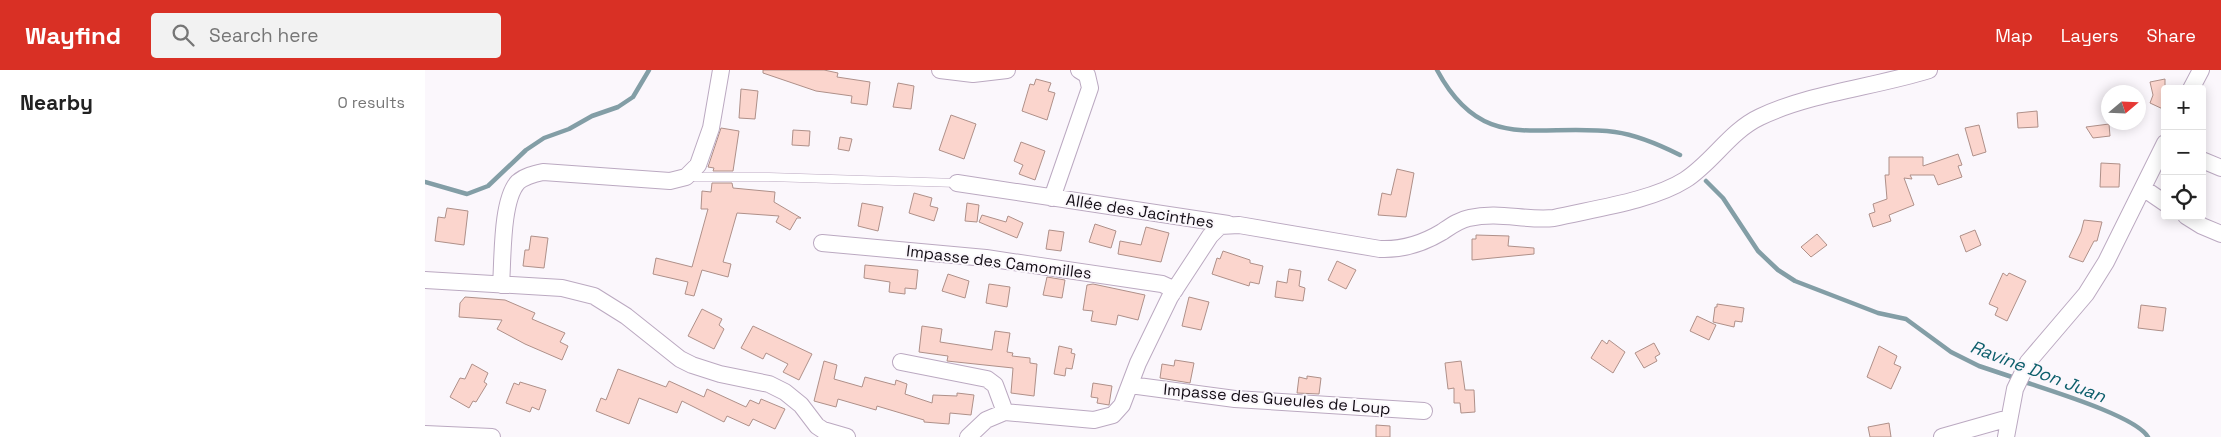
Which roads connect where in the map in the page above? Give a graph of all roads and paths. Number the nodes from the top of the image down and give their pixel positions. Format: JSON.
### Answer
{"nodes":[{"id":1,"x":721,"y":70,"type":"edge"},
{"id":2,"x":940,"y":70,"type":"edge"},
{"id":3,"x":1007,"y":70,"type":"edge"},
{"id":4,"x":1079,"y":70,"type":"edge"},
{"id":5,"x":1929,"y":70,"type":"edge"},
{"id":6,"x":2201,"y":70,"type":"edge"},
{"id":7,"x":2193,"y":85,"type":"edge"},
{"id":8,"x":2161,"y":151,"type":"edge"},
{"id":9,"x":2206,"y":162,"type":"edge"},
{"id":10,"x":2221,"y":168,"type":"edge"},
{"id":11,"x":686,"y":177,"type":"junction"},
{"id":12,"x":957,"y":183,"type":"joint"},
{"id":13,"x":2143,"y":188,"type":"junction"},
{"id":14,"x":1053,"y":198,"type":"junction"},
{"id":15,"x":2161,"y":200,"type":"edge"},
{"id":16,"x":2193,"y":220,"type":"edge"},
{"id":17,"x":1228,"y":224,"type":"junction"},
{"id":18,"x":2221,"y":234,"type":"edge"},
{"id":19,"x":822,"y":243,"type":"dead end"},
{"id":20,"x":425,"y":280,"type":"edge"},
{"id":21,"x":501,"y":285,"type":"junction"},
{"id":22,"x":1175,"y":290,"type":"junction"},
{"id":23,"x":901,"y":362,"type":"dead end"},
{"id":24,"x":1130,"y":385,"type":"junction"},
{"id":25,"x":1424,"y":411,"type":"dead end"},
{"id":26,"x":1005,"y":412,"type":"junction"},
{"id":27,"x":2009,"y":418,"type":"junction"},
{"id":28,"x":425,"y":434,"type":"edge"},
{"id":29,"x":829,"y":435,"type":"edge"},
{"id":30,"x":492,"y":437,"type":"edge"},
{"id":31,"x":847,"y":437,"type":"edge"},
{"id":32,"x":968,"y":437,"type":"edge"},
{"id":33,"x":1942,"y":437,"type":"edge"},
{"id":34,"x":2006,"y":437,"type":"edge"}],
"edges":[{"from":1,"to":11,"type":"street"},
{"from":2,"to":3,"type":"street"},
{"from":4,"to":14,"type":"street","name":"Allée des Jacinthes"},
{"from":5,"to":17,"type":"street","name":"Allée des Jacinthes"},
{"from":6,"to":7,"type":"street"},
{"from":8,"to":13,"type":"street"},
{"from":9,"to":10,"type":"street"},
{"from":11,"to":12,"type":"lane"},
{"from":11,"to":21,"type":"street"},
{"from":12,"to":14,"type":"street","name":"Allée des Jacinthes"},
{"from":13,"to":15,"type":"street"},
{"from":13,"to":27,"type":"street"},
{"from":14,"to":17,"type":"street","name":"Allée des Jacinthes"},
{"from":16,"to":18,"type":"street"},
{"from":17,"to":22,"type":"street"},
{"from":19,"to":22,"type":"street","name":"Impasse des Camomilles"},
{"from":20,"to":21,"type":"street"},
{"from":21,"to":29,"type":"street"},
{"from":22,"to":24,"type":"street"},
{"from":23,"to":26,"type":"street"},
{"from":24,"to":25,"type":"street","name":"Impasse des Gueules de Loup"},
{"from":24,"to":26,"type":"street"},
{"from":26,"to":32,"type":"street"},
{"from":27,"to":33,"type":"street"},
{"from":27,"to":34,"type":"street"},
{"from":28,"to":30,"type":"street"},
{"from":29,"to":31,"type":"street"}]}
